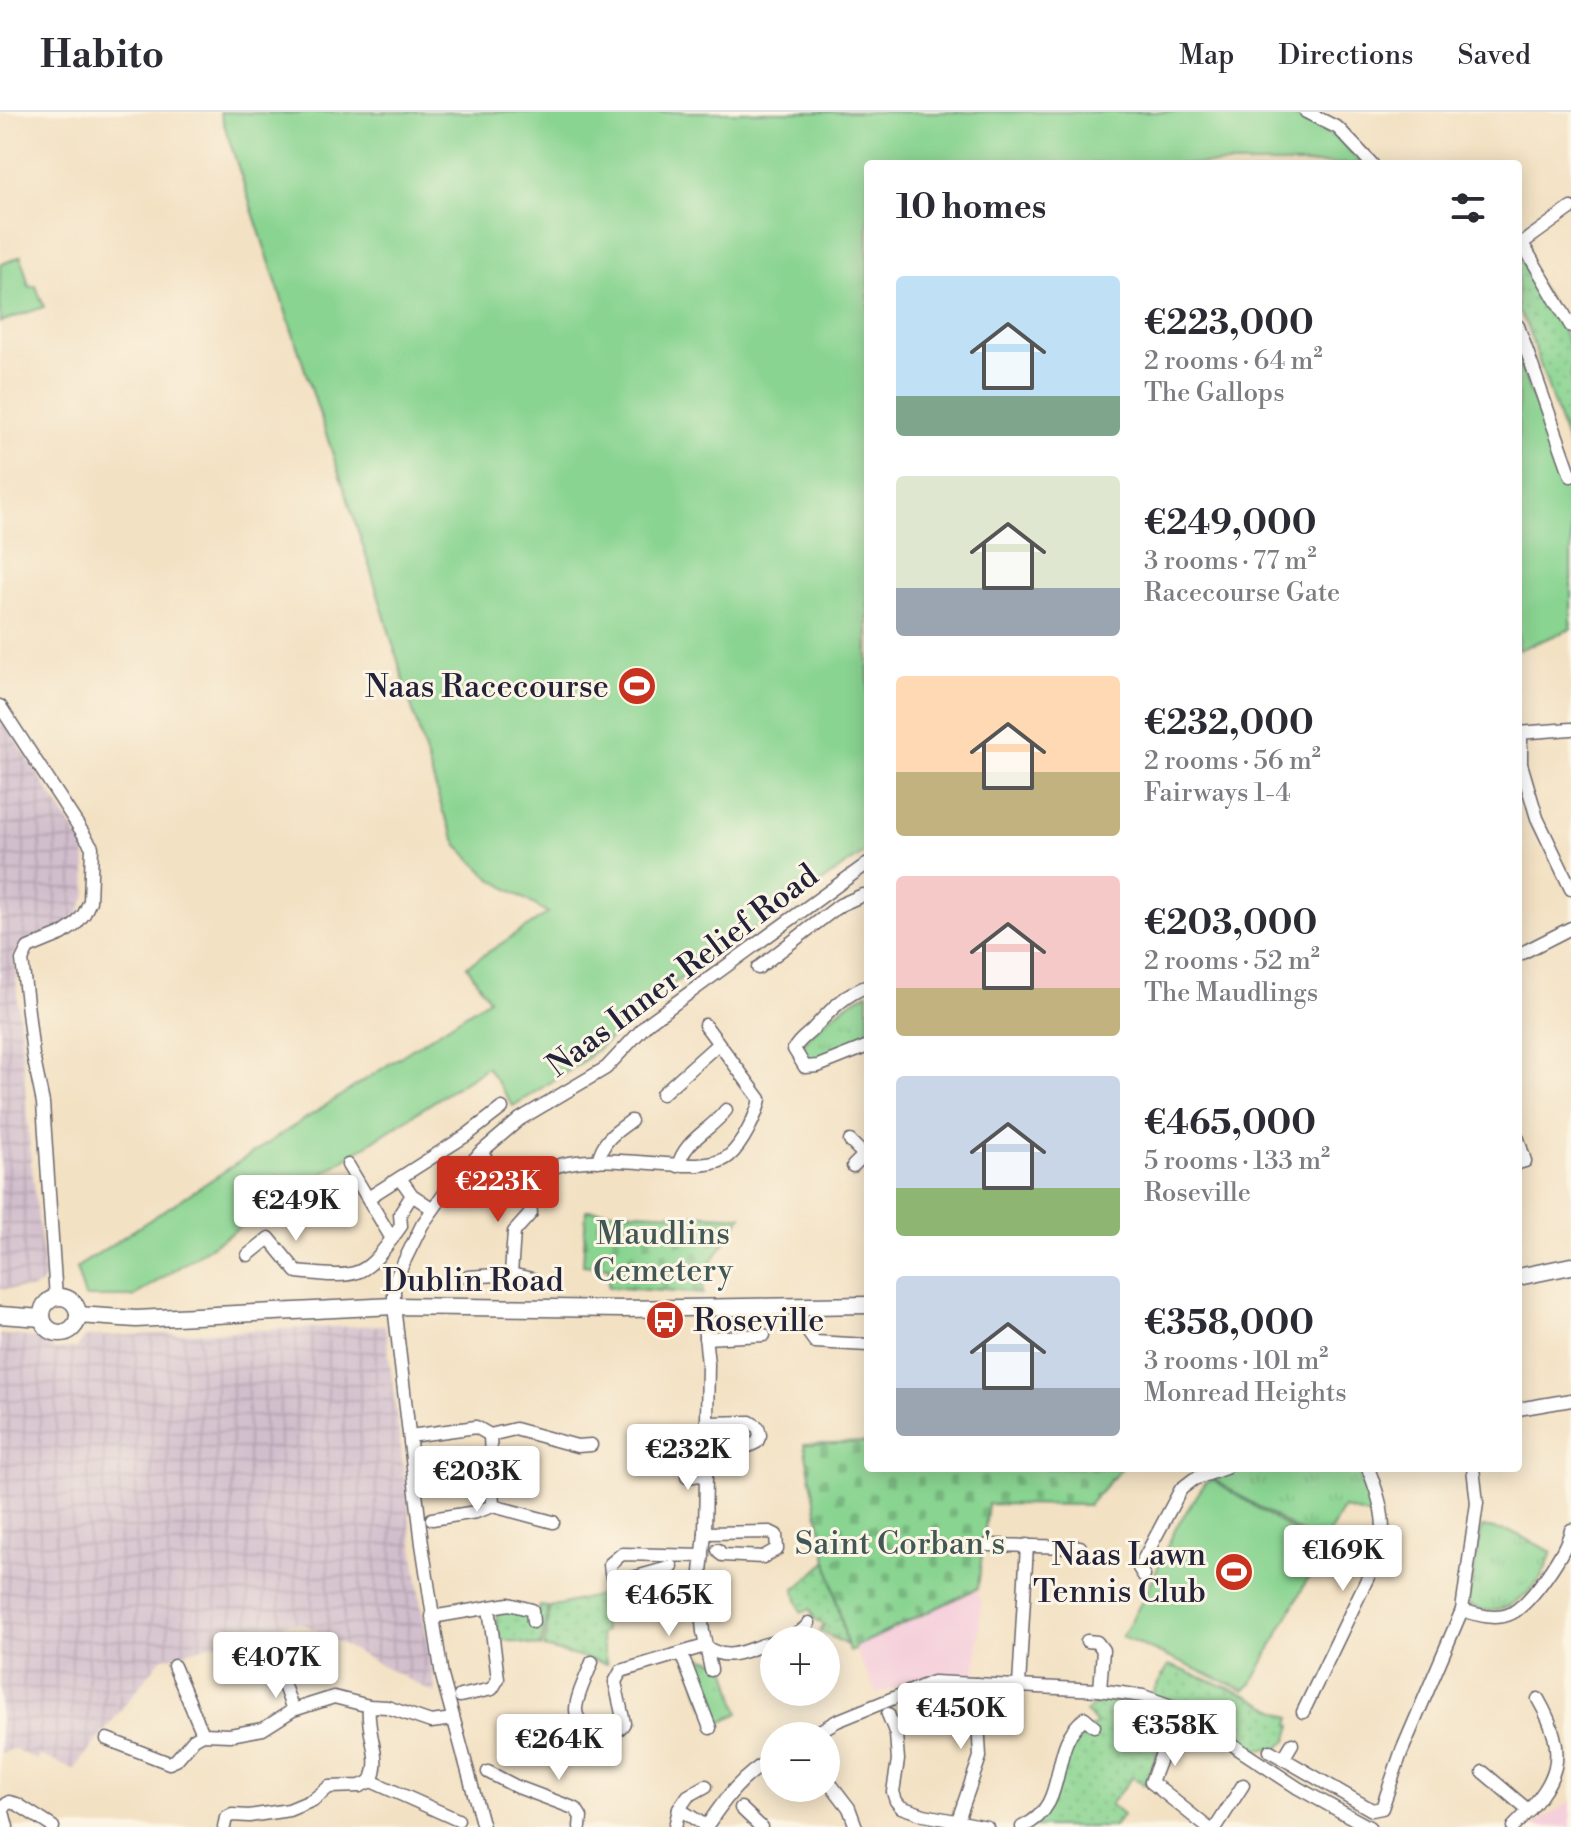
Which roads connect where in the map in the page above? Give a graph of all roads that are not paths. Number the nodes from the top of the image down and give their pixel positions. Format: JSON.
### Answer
{"nodes":[{"id":1,"x":1306,"y":112,"type":"edge"},
{"id":2,"x":1327,"y":112,"type":"edge"},
{"id":3,"x":1338,"y":128,"type":"junction"},
{"id":4,"x":1368,"y":160,"type":"edge"},
{"id":5,"x":1571,"y":208,"type":"edge"},
{"id":6,"x":1522,"y":243,"type":"edge"},
{"id":7,"x":1522,"y":247,"type":"edge"},
{"id":8,"x":1571,"y":326,"type":"edge"},
{"id":9,"x":1522,"y":337,"type":"edge"},
{"id":10,"x":1571,"y":476,"type":"edge"},
{"id":11,"x":0,"y":706,"type":"edge"},
{"id":12,"x":1571,"y":729,"type":"edge"},
{"id":13,"x":1522,"y":732,"type":"edge"},
{"id":14,"x":1522,"y":767,"type":"edge"},
{"id":15,"x":864,"y":866,"type":"edge"},
{"id":16,"x":853,"y":873,"type":"junction"},
{"id":17,"x":1571,"y":889,"type":"edge"},
{"id":18,"x":864,"y":895,"type":"edge"},
{"id":19,"x":864,"y":899,"type":"edge"},
{"id":20,"x":1571,"y":928,"type":"edge"},
{"id":21,"x":1522,"y":953,"type":"edge"},
{"id":22,"x":758,"y":968,"type":"dead end"},
{"id":23,"x":864,"y":988,"type":"edge"},
{"id":24,"x":705,"y":1025,"type":"dead end"},
{"id":25,"x":718,"y":1044,"type":"junction"},
{"id":26,"x":864,"y":1047,"type":"edge"},
{"id":27,"x":662,"y":1094,"type":"dead end"},
{"id":28,"x":495,"y":1110,"type":"dead end"},
{"id":29,"x":723,"y":1119,"type":"dead end"},
{"id":30,"x":629,"y":1139,"type":"dead end"},
{"id":31,"x":850,"y":1141,"type":"dead end"},
{"id":32,"x":480,"y":1153,"type":"junction"},
{"id":33,"x":864,"y":1153,"type":"edge"},
{"id":34,"x":864,"y":1157,"type":"edge"},
{"id":35,"x":598,"y":1161,"type":"junction"},
{"id":36,"x":348,"y":1165,"type":"dead end"},
{"id":37,"x":678,"y":1166,"type":"junction"},
{"id":38,"x":853,"y":1166,"type":"dead end"},
{"id":39,"x":525,"y":1175,"type":"junction"},
{"id":40,"x":400,"y":1178,"type":"junction"},
{"id":41,"x":412,"y":1195,"type":"junction"},
{"id":42,"x":368,"y":1198,"type":"junction"},
{"id":43,"x":433,"y":1209,"type":"junction"},
{"id":44,"x":392,"y":1239,"type":"junction"},
{"id":45,"x":248,"y":1255,"type":"dead end"},
{"id":46,"x":1571,"y":1266,"type":"edge"},
{"id":47,"x":511,"y":1274,"type":"junction"},
{"id":48,"x":1522,"y":1276,"type":"edge"},
{"id":49,"x":468,"y":1277,"type":"dead end"},
{"id":50,"x":536,"y":1280,"type":"dead end"},
{"id":51,"x":56,"y":1298,"type":"junction"},
{"id":52,"x":798,"y":1305,"type":"junction"},
{"id":53,"x":864,"y":1305,"type":"edge"},
{"id":54,"x":394,"y":1306,"type":"junction"},
{"id":55,"x":702,"y":1307,"type":"junction"},
{"id":56,"x":0,"y":1315,"type":"edge"},
{"id":57,"x":78,"y":1315,"type":"junction"},
{"id":58,"x":42,"y":1318,"type":"junction"},
{"id":59,"x":764,"y":1335,"type":"dead end"},
{"id":60,"x":705,"y":1338,"type":"junction"},
{"id":61,"x":864,"y":1345,"type":"edge"},
{"id":62,"x":1571,"y":1400,"type":"edge"},
{"id":63,"x":1522,"y":1408,"type":"edge"},
{"id":64,"x":707,"y":1423,"type":"junction"},
{"id":65,"x":490,"y":1435,"type":"junction"},
{"id":66,"x":410,"y":1436,"type":"junction"},
{"id":67,"x":725,"y":1441,"type":"dead end"},
{"id":68,"x":591,"y":1445,"type":"dead end"},
{"id":69,"x":1214,"y":1472,"type":"edge"},
{"id":70,"x":1369,"y":1472,"type":"edge"},
{"id":71,"x":1473,"y":1472,"type":"edge"},
{"id":72,"x":706,"y":1474,"type":"junction"},
{"id":73,"x":687,"y":1477,"type":"dead end"},
{"id":74,"x":493,"y":1506,"type":"junction"},
{"id":75,"x":432,"y":1519,"type":"dead end"},
{"id":76,"x":553,"y":1522,"type":"dead end"},
{"id":77,"x":1571,"y":1530,"type":"edge"},
{"id":78,"x":705,"y":1533,"type":"junction"},
{"id":79,"x":988,"y":1545,"type":"dead end"},
{"id":80,"x":1027,"y":1545,"type":"junction"},
{"id":81,"x":1080,"y":1547,"type":"dead end"},
{"id":82,"x":718,"y":1550,"type":"dead end"},
{"id":83,"x":703,"y":1556,"type":"junction"},
{"id":84,"x":672,"y":1567,"type":"dead end"},
{"id":85,"x":1144,"y":1576,"type":"dead end"},
{"id":86,"x":489,"y":1607,"type":"junction"},
{"id":87,"x":1462,"y":1610,"type":"junction"},
{"id":88,"x":432,"y":1617,"type":"junction"},
{"id":89,"x":533,"y":1622,"type":"dead end"},
{"id":90,"x":809,"y":1623,"type":"dead end"},
{"id":91,"x":806,"y":1626,"type":"edge"},
{"id":92,"x":267,"y":1640,"type":"dead end"},
{"id":93,"x":1087,"y":1641,"type":"dead end"},
{"id":94,"x":705,"y":1646,"type":"junction"},
{"id":95,"x":760,"y":1647,"type":"edge"},
{"id":96,"x":681,"y":1653,"type":"junction"},
{"id":97,"x":592,"y":1662,"type":"dead end"},
{"id":98,"x":174,"y":1666,"type":"dead end"},
{"id":99,"x":711,"y":1670,"type":"dead end"},
{"id":100,"x":976,"y":1684,"type":"junction"},
{"id":101,"x":1019,"y":1686,"type":"junction"},
{"id":102,"x":1100,"y":1690,"type":"junction"},
{"id":103,"x":460,"y":1696,"type":"dead end"},
{"id":104,"x":1538,"y":1699,"type":"dead end"},
{"id":105,"x":369,"y":1706,"type":"junction"},
{"id":106,"x":293,"y":1710,"type":"junction"},
{"id":107,"x":1303,"y":1712,"type":"dead end"},
{"id":108,"x":888,"y":1714,"type":"dead end"},
{"id":109,"x":453,"y":1719,"type":"junction"},
{"id":110,"x":835,"y":1722,"type":"edge"},
{"id":111,"x":1094,"y":1726,"type":"dead end"},
{"id":112,"x":710,"y":1728,"type":"dead end"},
{"id":113,"x":203,"y":1734,"type":"junction"},
{"id":114,"x":1157,"y":1735,"type":"dead end"},
{"id":115,"x":107,"y":1739,"type":"dead end"},
{"id":116,"x":1292,"y":1744,"type":"dead end"},
{"id":117,"x":1270,"y":1751,"type":"dead end"},
{"id":118,"x":1283,"y":1759,"type":"junction"},
{"id":119,"x":760,"y":1765,"type":"edge"},
{"id":120,"x":488,"y":1772,"type":"dead end"},
{"id":121,"x":1483,"y":1772,"type":"dead end"},
{"id":122,"x":371,"y":1781,"type":"junction"},
{"id":123,"x":1243,"y":1785,"type":"dead end"},
{"id":124,"x":706,"y":1786,"type":"dead end"},
{"id":125,"x":840,"y":1796,"type":"edge"},
{"id":126,"x":741,"y":1808,"type":"dead end"},
{"id":127,"x":679,"y":1809,"type":"junction"},
{"id":128,"x":1529,"y":1811,"type":"junction"},
{"id":129,"x":458,"y":1820,"type":"dead end"},
{"id":130,"x":958,"y":1820,"type":"junction"},
{"id":131,"x":7,"y":1827,"type":"edge"},
{"id":132,"x":53,"y":1827,"type":"edge"},
{"id":133,"x":224,"y":1827,"type":"edge"},
{"id":134,"x":483,"y":1827,"type":"edge"},
{"id":135,"x":580,"y":1827,"type":"edge"},
{"id":136,"x":675,"y":1827,"type":"edge"},
{"id":137,"x":706,"y":1827,"type":"edge"},
{"id":138,"x":761,"y":1827,"type":"edge"},
{"id":139,"x":856,"y":1827,"type":"edge"},
{"id":140,"x":987,"y":1827,"type":"edge"},
{"id":141,"x":1022,"y":1827,"type":"edge"},
{"id":142,"x":1207,"y":1827,"type":"edge"},
{"id":143,"x":1216,"y":1827,"type":"edge"},
{"id":144,"x":1369,"y":1827,"type":"edge"},
{"id":145,"x":1513,"y":1827,"type":"edge"}],
"edges":[{"from":1,"to":3,"type":"street"},
{"from":2,"to":3,"type":"street"},
{"from":3,"to":4,"type":"street"},
{"from":5,"to":6,"type":"street"},
{"from":7,"to":8,"type":"street"},
{"from":9,"to":10,"type":"street"},
{"from":11,"to":51,"type":"street"},
{"from":12,"to":13,"type":"street"},
{"from":14,"to":17,"type":"street"},
{"from":15,"to":16,"type":"street","name":"Naas Inner Relief Road"},
{"from":16,"to":18,"type":"street"},
{"from":16,"to":32,"type":"street","name":"Naas Inner Relief Road"},
{"from":19,"to":22,"type":"street"},
{"from":20,"to":21,"type":"street"},
{"from":23,"to":26,"type":"street"},
{"from":24,"to":25,"type":"street"},
{"from":25,"to":27,"type":"street"},
{"from":25,"to":37,"type":"street"},
{"from":28,"to":40,"type":"street"},
{"from":29,"to":37,"type":"street"},
{"from":30,"to":35,"type":"street"},
{"from":31,"to":33,"type":"street"},
{"from":32,"to":39,"type":"street"},
{"from":32,"to":43,"type":"street","name":"Naas Inner Relief Road"},
{"from":34,"to":38,"type":"street"},
{"from":35,"to":37,"type":"street"},
{"from":35,"to":39,"type":"street"},
{"from":36,"to":42,"type":"street"},
{"from":39,"to":47,"type":"street"},
{"from":40,"to":41,"type":"street"},
{"from":40,"to":42,"type":"street"},
{"from":41,"to":43,"type":"street"},
{"from":41,"to":44,"type":"street"},
{"from":42,"to":44,"type":"street"},
{"from":43,"to":54,"type":"street","name":"Naas Inner Relief Road"},
{"from":44,"to":45,"type":"street"},
{"from":46,"to":48,"type":"main road"},
{"from":47,"to":49,"type":"street"},
{"from":47,"to":50,"type":"street"},
{"from":51,"to":57,"type":"main road"},
{"from":51,"to":58,"type":"main road"},
{"from":52,"to":53,"type":"main road","name":"Dublin Road"},
{"from":52,"to":55,"type":"main road","name":"Dublin Road"},
{"from":52,"to":61,"type":"street"},
{"from":54,"to":55,"type":"main road","name":"Dublin Road"},
{"from":54,"to":57,"type":"main road","name":"Dublin Road"},
{"from":54,"to":66,"type":"street","name":"Naas Inner Relief Road"},
{"from":55,"to":60,"type":"street"},
{"from":56,"to":58,"type":"main road"},
{"from":57,"to":58,"type":"main road"},
{"from":59,"to":60,"type":"street"},
{"from":60,"to":64,"type":"street"},
{"from":62,"to":63,"type":"street"},
{"from":64,"to":67,"type":"street"},
{"from":64,"to":72,"type":"street"},
{"from":65,"to":66,"type":"street"},
{"from":65,"to":68,"type":"street"},
{"from":65,"to":74,"type":"street"},
{"from":66,"to":88,"type":"street","name":"Naas Inner Relief Road"},
{"from":69,"to":85,"type":"street"},
{"from":70,"to":107,"type":"street"},
{"from":71,"to":87,"type":"street"},
{"from":72,"to":73,"type":"street"},
{"from":72,"to":78,"type":"street"},
{"from":74,"to":75,"type":"street"},
{"from":74,"to":76,"type":"street"},
{"from":77,"to":87,"type":"street"},
{"from":78,"to":82,"type":"street"},
{"from":78,"to":83,"type":"street"},
{"from":79,"to":80,"type":"street"},
{"from":80,"to":81,"type":"street"},
{"from":80,"to":101,"type":"street"},
{"from":83,"to":84,"type":"street"},
{"from":83,"to":94,"type":"street"},
{"from":86,"to":88,"type":"street"},
{"from":86,"to":89,"type":"street"},
{"from":86,"to":103,"type":"street"},
{"from":87,"to":118,"type":"street"},
{"from":88,"to":109,"type":"street","name":"Naas Inner Relief Road"},
{"from":90,"to":91,"type":"street"},
{"from":92,"to":106,"type":"street"},
{"from":93,"to":102,"type":"street"},
{"from":94,"to":95,"type":"street"},
{"from":94,"to":96,"type":"street"},
{"from":94,"to":99,"type":"street"},
{"from":96,"to":97,"type":"street"},
{"from":96,"to":112,"type":"street"},
{"from":98,"to":113,"type":"street"},
{"from":100,"to":101,"type":"street"},
{"from":100,"to":110,"type":"street"},
{"from":100,"to":130,"type":"street"},
{"from":101,"to":102,"type":"street"},
{"from":102,"to":144,"type":"street"},
{"from":104,"to":128,"type":"street"},
{"from":105,"to":106,"type":"street"},
{"from":105,"to":109,"type":"street"},
{"from":105,"to":122,"type":"street"},
{"from":106,"to":113,"type":"street"},
{"from":108,"to":130,"type":"street"},
{"from":109,"to":134,"type":"street","name":"Naas Inner Relief Road"},
{"from":111,"to":141,"type":"street"},
{"from":113,"to":115,"type":"street"},
{"from":114,"to":142,"type":"street"},
{"from":116,"to":118,"type":"street"},
{"from":117,"to":118,"type":"street"},
{"from":119,"to":137,"type":"street"},
{"from":120,"to":135,"type":"street"},
{"from":121,"to":128,"type":"street"},
{"from":122,"to":129,"type":"street"},
{"from":122,"to":133,"type":"street"},
{"from":123,"to":143,"type":"street"},
{"from":124,"to":127,"type":"street"},
{"from":125,"to":139,"type":"street"},
{"from":126,"to":138,"type":"street"},
{"from":127,"to":136,"type":"street"},
{"from":127,"to":137,"type":"street"},
{"from":128,"to":145,"type":"street"},
{"from":130,"to":140,"type":"street"},
{"from":131,"to":132,"type":"street"}]}
